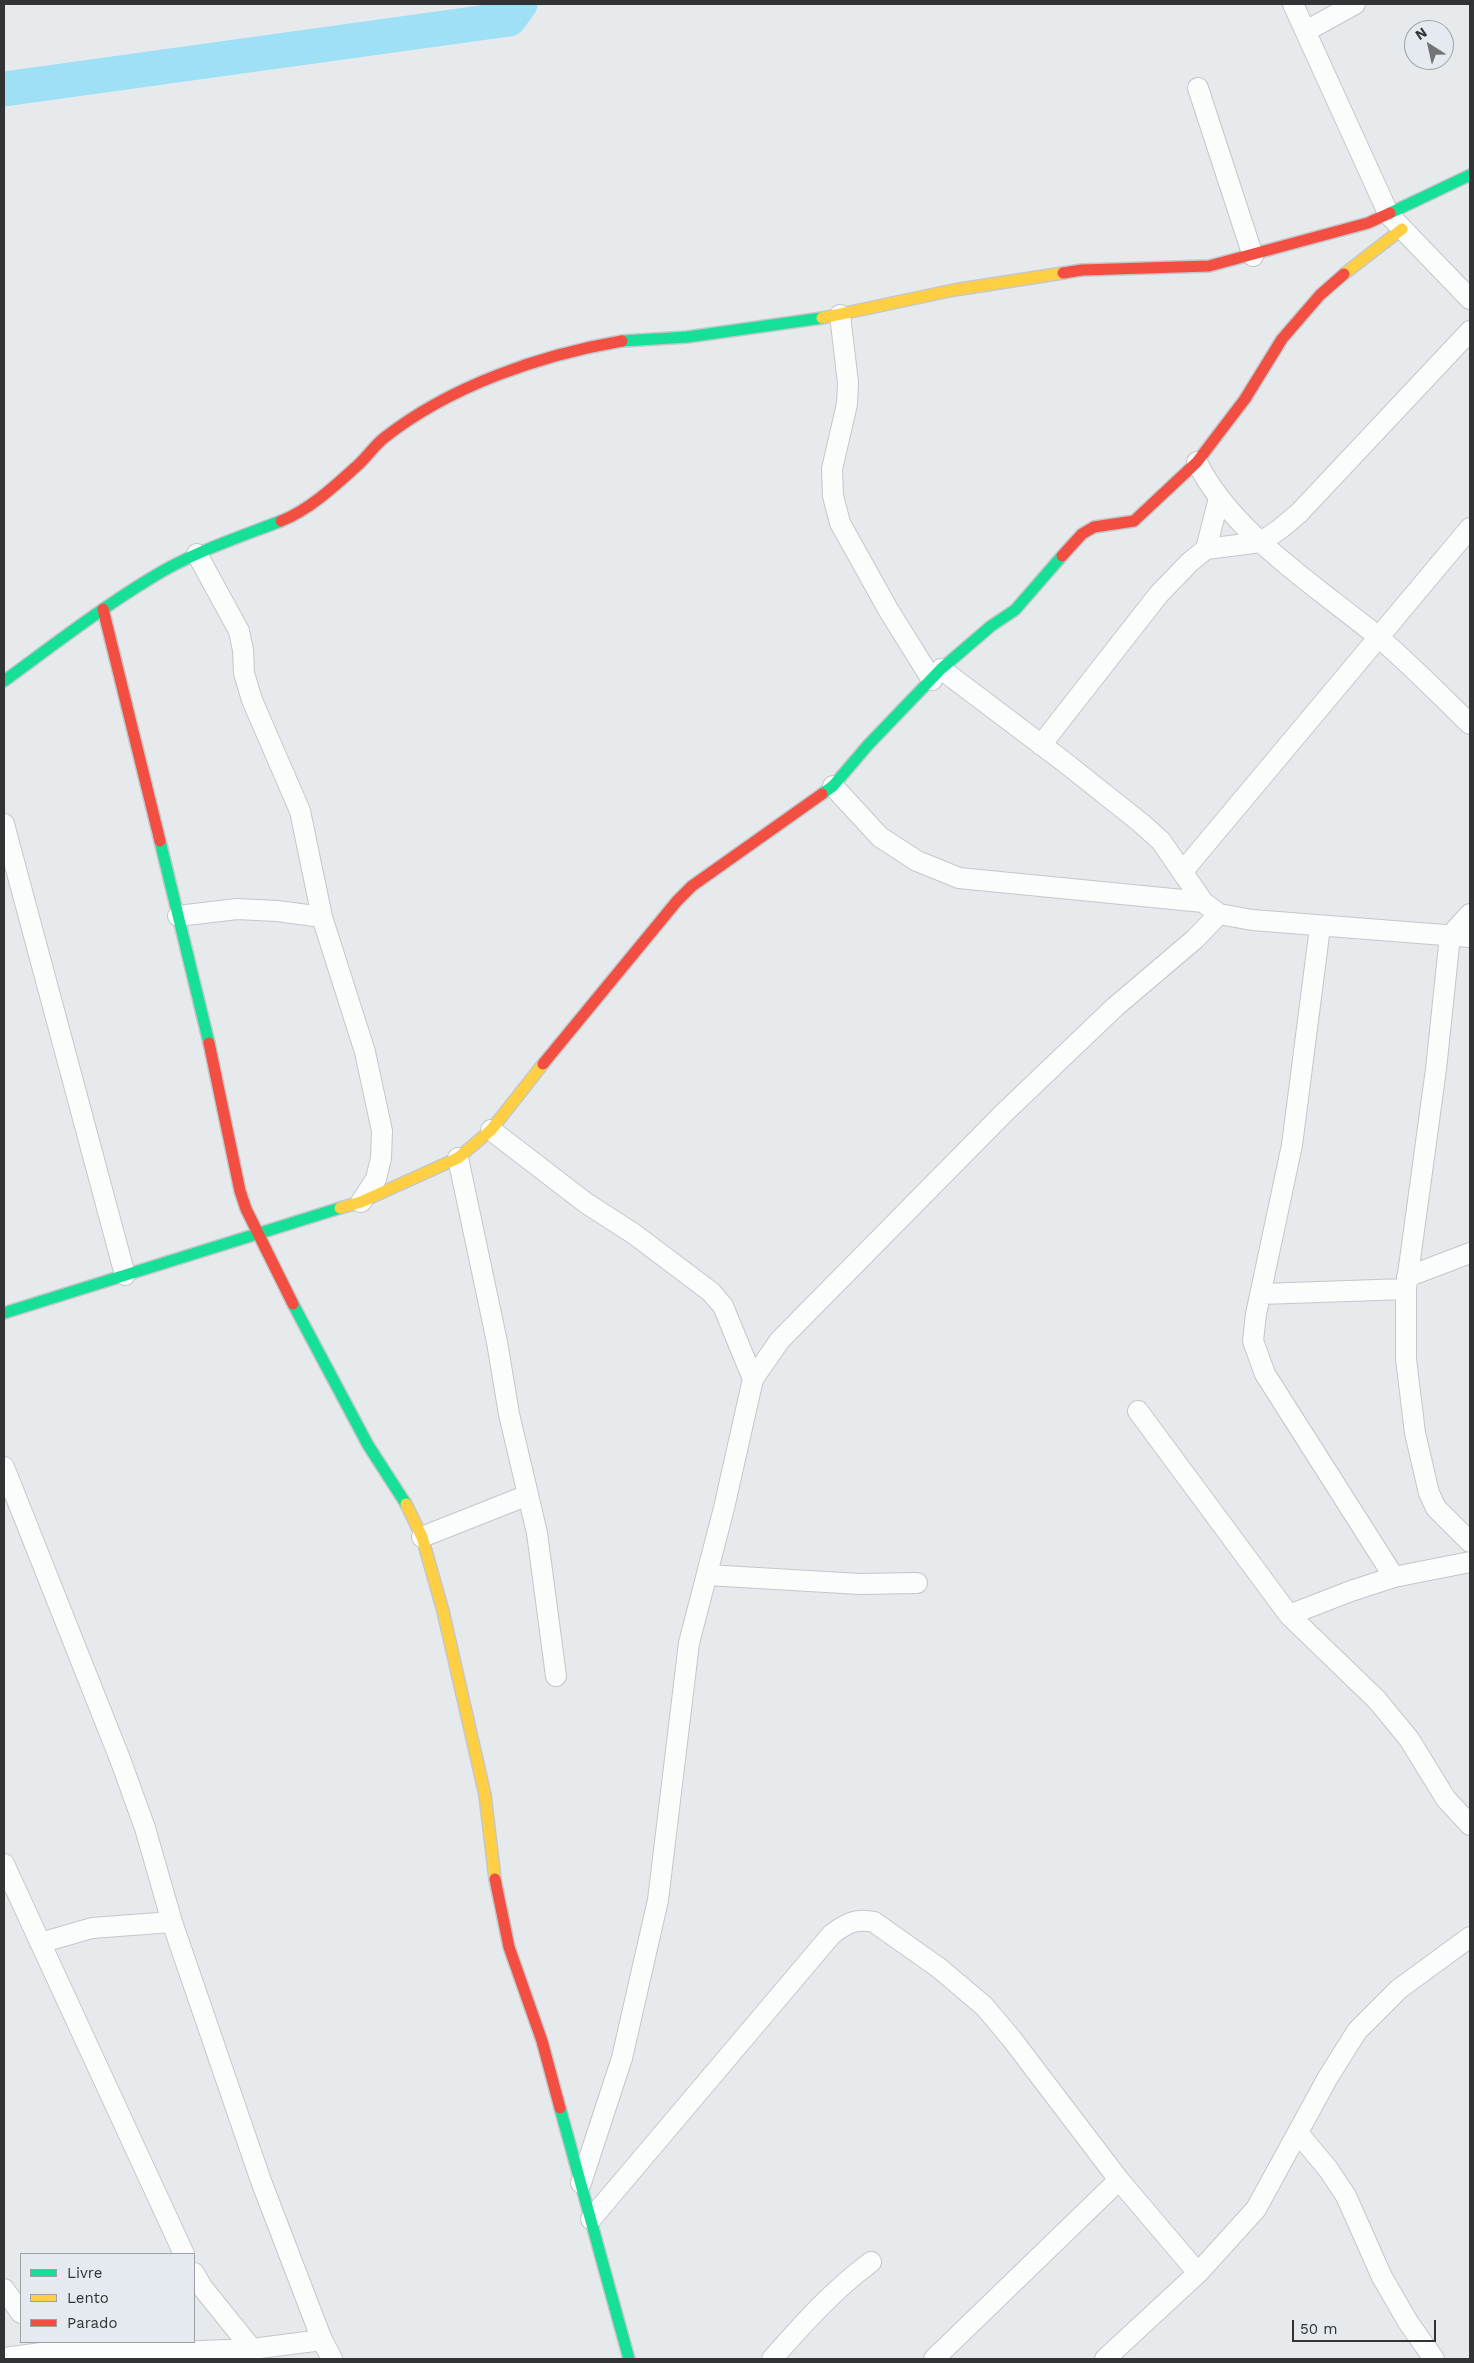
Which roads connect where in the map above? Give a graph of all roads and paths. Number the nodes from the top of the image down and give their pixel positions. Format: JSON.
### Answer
{"nodes":[{"id":1,"x":1293,"y":4,"type":"edge"},
{"id":2,"x":1355,"y":4,"type":"edge"},
{"id":3,"x":1306,"y":31,"type":"junction"},
{"id":4,"x":1198,"y":88,"type":"dead end"},
{"id":5,"x":1470,"y":175,"type":"edge"},
{"id":6,"x":1396,"y":222,"type":"junction"},
{"id":7,"x":1253,"y":256,"type":"junction"},
{"id":8,"x":1470,"y":299,"type":"edge"},
{"id":9,"x":840,"y":315,"type":"junction"},
{"id":10,"x":1470,"y":331,"type":"edge"},
{"id":11,"x":1197,"y":462,"type":"junction"},
{"id":12,"x":1219,"y":498,"type":"junction"},
{"id":13,"x":1470,"y":528,"type":"edge"},
{"id":14,"x":1261,"y":542,"type":"junction"},
{"id":15,"x":1206,"y":549,"type":"junction"},
{"id":16,"x":197,"y":554,"type":"junction"},
{"id":17,"x":103,"y":609,"type":"junction"},
{"id":18,"x":1378,"y":637,"type":"junction"},
{"id":19,"x":937,"y":674,"type":"junction"},
{"id":20,"x":4,"y":681,"type":"edge"},
{"id":21,"x":1470,"y":722,"type":"edge"},
{"id":22,"x":1041,"y":745,"type":"junction"},
{"id":23,"x":833,"y":786,"type":"junction"},
{"id":24,"x":4,"y":824,"type":"edge"},
{"id":25,"x":1183,"y":871,"type":"junction"},
{"id":26,"x":1210,"y":908,"type":"junction"},
{"id":27,"x":1470,"y":914,"type":"edge"},
{"id":28,"x":178,"y":916,"type":"junction"},
{"id":29,"x":322,"y":918,"type":"junction"},
{"id":30,"x":1320,"y":927,"type":"junction"},
{"id":31,"x":1450,"y":936,"type":"junction"},
{"id":32,"x":1470,"y":937,"type":"edge"},
{"id":33,"x":491,"y":1130,"type":"junction"},
{"id":34,"x":458,"y":1158,"type":"junction"},
{"id":35,"x":361,"y":1202,"type":"junction"},
{"id":36,"x":259,"y":1235,"type":"junction"},
{"id":37,"x":1470,"y":1253,"type":"edge"},
{"id":38,"x":125,"y":1275,"type":"junction"},
{"id":39,"x":1407,"y":1283,"type":"junction"},
{"id":40,"x":1261,"y":1294,"type":"junction"},
{"id":41,"x":4,"y":1314,"type":"edge"},
{"id":42,"x":753,"y":1379,"type":"junction"},
{"id":43,"x":1138,"y":1411,"type":"dead end"},
{"id":44,"x":4,"y":1467,"type":"edge"},
{"id":45,"x":528,"y":1495,"type":"junction"},
{"id":46,"x":8,"y":1496,"type":"edge"},
{"id":47,"x":422,"y":1537,"type":"junction"},
{"id":48,"x":1470,"y":1542,"type":"edge"},
{"id":49,"x":1470,"y":1562,"type":"edge"},
{"id":50,"x":707,"y":1575,"type":"junction"},
{"id":51,"x":1394,"y":1577,"type":"junction"},
{"id":52,"x":917,"y":1583,"type":"dead end"},
{"id":53,"x":1289,"y":1615,"type":"junction"},
{"id":54,"x":556,"y":1676,"type":"dead end"},
{"id":55,"x":1470,"y":1825,"type":"edge"},
{"id":56,"x":4,"y":1864,"type":"edge"},
{"id":57,"x":172,"y":1922,"type":"junction"},
{"id":58,"x":1470,"y":1937,"type":"edge"},
{"id":59,"x":40,"y":1943,"type":"junction"},
{"id":60,"x":1298,"y":2133,"type":"junction"},
{"id":61,"x":1119,"y":2180,"type":"junction"},
{"id":62,"x":581,"y":2183,"type":"junction"},
{"id":63,"x":591,"y":2219,"type":"junction"},
{"id":64,"x":184,"y":2253,"type":"edge"},
{"id":65,"x":871,"y":2262,"type":"dead end"},
{"id":66,"x":1198,"y":2273,"type":"junction"},
{"id":67,"x":195,"y":2275,"type":"edge"},
{"id":68,"x":4,"y":2289,"type":"edge"},
{"id":69,"x":20,"y":2312,"type":"edge"},
{"id":70,"x":322,"y":2340,"type":"junction"},
{"id":71,"x":252,"y":2349,"type":"junction"},
{"id":72,"x":48,"y":2351,"type":"edge"},
{"id":73,"x":4,"y":2358,"type":"edge"},
{"id":74,"x":332,"y":2359,"type":"edge"},
{"id":75,"x":629,"y":2359,"type":"edge"},
{"id":76,"x":772,"y":2359,"type":"edge"},
{"id":77,"x":934,"y":2359,"type":"edge"},
{"id":78,"x":1105,"y":2359,"type":"edge"},
{"id":79,"x":1434,"y":2359,"type":"edge"}],
"edges":[{"from":1,"to":3,"type":"street"},
{"from":2,"to":3,"type":"street"},
{"from":3,"to":6,"type":"street"},
{"from":4,"to":7,"type":"street"},
{"from":5,"to":6,"type":"street"},
{"from":6,"to":7,"type":"street"},
{"from":6,"to":8,"type":"street"},
{"from":6,"to":11,"type":"street"},
{"from":7,"to":9,"type":"street"},
{"from":9,"to":16,"type":"street"},
{"from":9,"to":19,"type":"street"},
{"from":10,"to":14,"type":"street"},
{"from":11,"to":12,"type":"street"},
{"from":11,"to":19,"type":"street"},
{"from":12,"to":14,"type":"street"},
{"from":12,"to":15,"type":"street"},
{"from":13,"to":18,"type":"street"},
{"from":14,"to":15,"type":"street"},
{"from":14,"to":18,"type":"street"},
{"from":15,"to":22,"type":"street"},
{"from":16,"to":17,"type":"street"},
{"from":16,"to":29,"type":"street"},
{"from":17,"to":20,"type":"street"},
{"from":17,"to":28,"type":"street"},
{"from":18,"to":21,"type":"street"},
{"from":18,"to":25,"type":"street"},
{"from":19,"to":22,"type":"street"},
{"from":19,"to":23,"type":"street"},
{"from":22,"to":25,"type":"street"},
{"from":23,"to":26,"type":"street"},
{"from":23,"to":33,"type":"street"},
{"from":24,"to":38,"type":"street"},
{"from":25,"to":26,"type":"street"},
{"from":26,"to":30,"type":"street"},
{"from":26,"to":42,"type":"street"},
{"from":27,"to":31,"type":"street"},
{"from":28,"to":29,"type":"street"},
{"from":28,"to":36,"type":"street"},
{"from":29,"to":35,"type":"street"},
{"from":30,"to":31,"type":"street"},
{"from":30,"to":40,"type":"street"},
{"from":31,"to":32,"type":"street"},
{"from":31,"to":39,"type":"street"},
{"from":33,"to":34,"type":"street"},
{"from":33,"to":42,"type":"street"},
{"from":34,"to":35,"type":"street"},
{"from":34,"to":45,"type":"street"},
{"from":35,"to":36,"type":"street"},
{"from":36,"to":38,"type":"street"},
{"from":36,"to":47,"type":"street"},
{"from":37,"to":39,"type":"street"},
{"from":38,"to":41,"type":"street"},
{"from":39,"to":40,"type":"street"},
{"from":39,"to":48,"type":"street"},
{"from":40,"to":51,"type":"street"},
{"from":42,"to":50,"type":"street"},
{"from":43,"to":53,"type":"street"},
{"from":44,"to":46,"type":"street"},
{"from":45,"to":47,"type":"street"},
{"from":45,"to":54,"type":"street"},
{"from":46,"to":57,"type":"street"},
{"from":47,"to":62,"type":"street"},
{"from":49,"to":51,"type":"street"},
{"from":50,"to":52,"type":"street"},
{"from":50,"to":62,"type":"street"},
{"from":51,"to":53,"type":"street"},
{"from":53,"to":55,"type":"street"},
{"from":56,"to":59,"type":"street"},
{"from":57,"to":59,"type":"street"},
{"from":57,"to":70,"type":"street"},
{"from":58,"to":60,"type":"street"},
{"from":59,"to":64,"type":"street"},
{"from":60,"to":66,"type":"street"},
{"from":60,"to":79,"type":"street"},
{"from":61,"to":63,"type":"street"},
{"from":61,"to":66,"type":"street"},
{"from":61,"to":77,"type":"street"},
{"from":62,"to":63,"type":"street"},
{"from":63,"to":75,"type":"street"},
{"from":65,"to":76,"type":"street"},
{"from":66,"to":78,"type":"street"},
{"from":67,"to":71,"type":"street"},
{"from":68,"to":69,"type":"street"},
{"from":70,"to":71,"type":"street"},
{"from":70,"to":74,"type":"street"},
{"from":71,"to":72,"type":"street"},
{"from":72,"to":73,"type":"street"}]}
